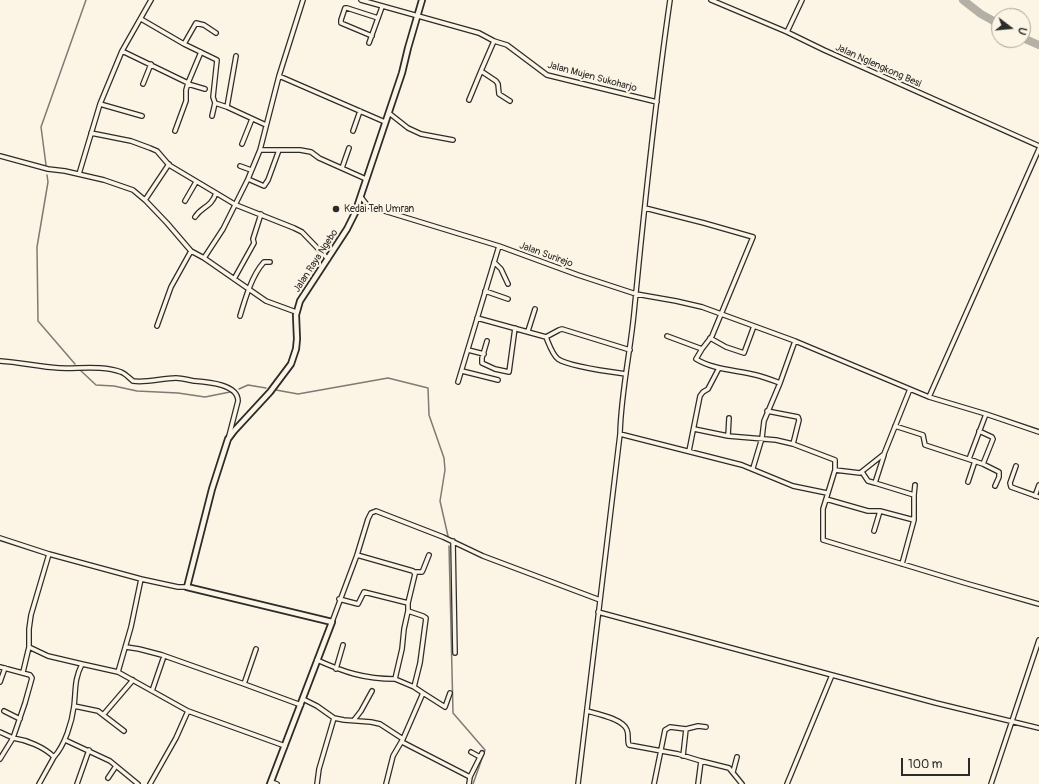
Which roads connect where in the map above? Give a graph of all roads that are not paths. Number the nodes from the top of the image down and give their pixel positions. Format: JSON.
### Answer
{"nodes":[{"id":1,"x":151,"y":0,"type":"edge"},
{"id":2,"x":303,"y":0,"type":"edge"},
{"id":3,"x":361,"y":0,"type":"edge"},
{"id":4,"x":422,"y":0,"type":"edge"},
{"id":5,"x":670,"y":0,"type":"edge"},
{"id":6,"x":711,"y":0,"type":"edge"},
{"id":7,"x":802,"y":0,"type":"edge"},
{"id":8,"x":382,"y":7,"type":"junction"},
{"id":9,"x":418,"y":15,"type":"junction"},
{"id":10,"x":141,"y":18,"type":"junction"},
{"id":11,"x":378,"y":18,"type":"junction"},
{"id":12,"x":787,"y":32,"type":"junction"},
{"id":13,"x":216,"y":33,"type":"dead end"},
{"id":14,"x":372,"y":36,"type":"junction"},
{"id":15,"x":494,"y":41,"type":"junction"},
{"id":16,"x":369,"y":43,"type":"dead end"},
{"id":17,"x":184,"y":44,"type":"junction"},
{"id":18,"x":122,"y":51,"type":"junction"},
{"id":19,"x":201,"y":52,"type":"junction"},
{"id":20,"x":236,"y":56,"type":"dead end"},
{"id":21,"x":151,"y":64,"type":"junction"},
{"id":22,"x":481,"y":71,"type":"junction"},
{"id":23,"x":279,"y":76,"type":"junction"},
{"id":24,"x":188,"y":83,"type":"junction"},
{"id":25,"x":143,"y":84,"type":"dead end"},
{"id":26,"x":205,"y":89,"type":"dead end"},
{"id":27,"x":469,"y":100,"type":"dead end"},
{"id":28,"x":510,"y":101,"type":"dead end"},
{"id":29,"x":657,"y":102,"type":"junction"},
{"id":30,"x":215,"y":103,"type":"junction"},
{"id":31,"x":100,"y":104,"type":"junction"},
{"id":32,"x":228,"y":107,"type":"junction"},
{"id":33,"x":360,"y":111,"type":"junction"},
{"id":34,"x":388,"y":113,"type":"junction"},
{"id":35,"x":142,"y":116,"type":"dead end"},
{"id":36,"x":212,"y":116,"type":"dead end"},
{"id":37,"x":252,"y":118,"type":"junction"},
{"id":38,"x":385,"y":122,"type":"junction"},
{"id":39,"x":266,"y":125,"type":"junction"},
{"id":40,"x":353,"y":130,"type":"dead end"},
{"id":41,"x":175,"y":131,"type":"dead end"},
{"id":42,"x":91,"y":133,"type":"junction"},
{"id":43,"x":453,"y":140,"type":"dead end"},
{"id":44,"x":242,"y":144,"type":"dead end"},
{"id":45,"x":349,"y":148,"type":"dead end"},
{"id":46,"x":1039,"y":148,"type":"edge"},
{"id":47,"x":260,"y":150,"type":"junction"},
{"id":48,"x":279,"y":150,"type":"junction"},
{"id":49,"x":0,"y":156,"type":"edge"},
{"id":50,"x":168,"y":164,"type":"junction"},
{"id":51,"x":240,"y":166,"type":"dead end"},
{"id":52,"x":342,"y":168,"type":"junction"},
{"id":53,"x":251,"y":170,"type":"junction"},
{"id":54,"x":79,"y":174,"type":"junction"},
{"id":55,"x":248,"y":179,"type":"junction"},
{"id":56,"x":366,"y":179,"type":"junction"},
{"id":57,"x":196,"y":182,"type":"junction"},
{"id":58,"x":216,"y":194,"type":"junction"},
{"id":59,"x":361,"y":197,"type":"junction"},
{"id":60,"x":145,"y":200,"type":"junction"},
{"id":61,"x":185,"y":201,"type":"dead end"},
{"id":62,"x":236,"y":204,"type":"junction"},
{"id":63,"x":368,"y":206,"type":"junction"},
{"id":64,"x":357,"y":207,"type":"junction"},
{"id":65,"x":645,"y":208,"type":"junction"},
{"id":66,"x":261,"y":214,"type":"junction"},
{"id":67,"x":195,"y":217,"type":"dead end"},
{"id":68,"x":499,"y":246,"type":"junction"},
{"id":69,"x":191,"y":251,"type":"junction"},
{"id":70,"x":204,"y":258,"type":"junction"},
{"id":71,"x":328,"y":259,"type":"junction"},
{"id":72,"x":270,"y":262,"type":"dead end"},
{"id":73,"x":494,"y":262,"type":"junction"},
{"id":74,"x":234,"y":279,"type":"junction"},
{"id":75,"x":508,"y":284,"type":"dead end"},
{"id":76,"x":249,"y":289,"type":"junction"},
{"id":77,"x":485,"y":291,"type":"junction"},
{"id":78,"x":636,"y":294,"type":"junction"},
{"id":79,"x":508,"y":299,"type":"dead end"},
{"id":80,"x":535,"y":309,"type":"dead end"},
{"id":81,"x":296,"y":312,"type":"junction"},
{"id":82,"x":720,"y":314,"type":"junction"},
{"id":83,"x":240,"y":316,"type":"dead end"},
{"id":84,"x":477,"y":318,"type":"junction"},
{"id":85,"x":157,"y":326,"type":"dead end"},
{"id":86,"x":754,"y":326,"type":"junction"},
{"id":87,"x":515,"y":328,"type":"junction"},
{"id":88,"x":528,"y":332,"type":"junction"},
{"id":89,"x":667,"y":336,"type":"dead end"},
{"id":90,"x":546,"y":337,"type":"junction"},
{"id":91,"x":710,"y":338,"type":"junction"},
{"id":92,"x":487,"y":341,"type":"dead end"},
{"id":93,"x":795,"y":341,"type":"junction"},
{"id":94,"x":702,"y":349,"type":"junction"},
{"id":95,"x":468,"y":350,"type":"junction"},
{"id":96,"x":630,"y":350,"type":"junction"},
{"id":97,"x":484,"y":354,"type":"junction"},
{"id":98,"x":0,"y":361,"type":"edge"},
{"id":99,"x":719,"y":368,"type":"junction"},
{"id":100,"x":462,"y":371,"type":"junction"},
{"id":101,"x":626,"y":374,"type":"junction"},
{"id":102,"x":498,"y":380,"type":"dead end"},
{"id":103,"x":458,"y":382,"type":"dead end"},
{"id":104,"x":780,"y":383,"type":"junction"},
{"id":105,"x":910,"y":389,"type":"junction"},
{"id":106,"x":929,"y":397,"type":"junction"},
{"id":107,"x":767,"y":411,"type":"junction"},
{"id":108,"x":986,"y":414,"type":"junction"},
{"id":109,"x":729,"y":418,"type":"dead end"},
{"id":110,"x":895,"y":426,"type":"junction"},
{"id":111,"x":694,"y":429,"type":"junction"},
{"id":112,"x":980,"y":431,"type":"junction"},
{"id":113,"x":1039,"y":432,"type":"edge"},
{"id":114,"x":620,"y":434,"type":"junction"},
{"id":115,"x":728,"y":436,"type":"junction"},
{"id":116,"x":762,"y":438,"type":"junction"},
{"id":117,"x":228,"y":439,"type":"junction"},
{"id":118,"x":793,"y":444,"type":"junction"},
{"id":119,"x":689,"y":451,"type":"junction"},
{"id":120,"x":884,"y":454,"type":"junction"},
{"id":121,"x":969,"y":459,"type":"junction"},
{"id":122,"x":975,"y":461,"type":"junction"},
{"id":123,"x":983,"y":464,"type":"junction"},
{"id":124,"x":1016,"y":466,"type":"dead end"},
{"id":125,"x":753,"y":468,"type":"junction"},
{"id":126,"x":835,"y":470,"type":"junction"},
{"id":127,"x":862,"y":472,"type":"junction"},
{"id":128,"x":968,"y":482,"type":"dead end"},
{"id":129,"x":875,"y":483,"type":"junction"},
{"id":130,"x":915,"y":485,"type":"dead end"},
{"id":131,"x":1039,"y":485,"type":"edge"},
{"id":132,"x":995,"y":486,"type":"dead end"},
{"id":133,"x":828,"y":492,"type":"junction"},
{"id":134,"x":914,"y":495,"type":"junction"},
{"id":135,"x":1037,"y":497,"type":"edge"},
{"id":136,"x":826,"y":499,"type":"junction"},
{"id":137,"x":880,"y":511,"type":"junction"},
{"id":138,"x":914,"y":520,"type":"junction"},
{"id":139,"x":874,"y":531,"type":"dead end"},
{"id":140,"x":0,"y":538,"type":"edge"},
{"id":141,"x":453,"y":541,"type":"junction"},
{"id":142,"x":49,"y":554,"type":"junction"},
{"id":143,"x":429,"y":554,"type":"dead end"},
{"id":144,"x":357,"y":555,"type":"junction"},
{"id":145,"x":902,"y":564,"type":"junction"},
{"id":146,"x":414,"y":572,"type":"junction"},
{"id":147,"x":141,"y":579,"type":"junction"},
{"id":148,"x":187,"y":587,"type":"junction"},
{"id":149,"x":339,"y":599,"type":"junction"},
{"id":150,"x":600,"y":600,"type":"junction"},
{"id":151,"x":408,"y":603,"type":"junction"},
{"id":152,"x":1039,"y":604,"type":"edge"},
{"id":153,"x":408,"y":611,"type":"junction"},
{"id":154,"x":598,"y":612,"type":"junction"},
{"id":155,"x":332,"y":622,"type":"junction"},
{"id":156,"x":1039,"y":640,"type":"edge"},
{"id":157,"x":344,"y":645,"type":"dead end"},
{"id":158,"x":29,"y":647,"type":"junction"},
{"id":159,"x":126,"y":647,"type":"junction"},
{"id":160,"x":256,"y":649,"type":"dead end"},
{"id":161,"x":455,"y":653,"type":"dead end"},
{"id":162,"x":163,"y":659,"type":"dead end"},
{"id":163,"x":317,"y":660,"type":"junction"},
{"id":164,"x":82,"y":664,"type":"junction"},
{"id":165,"x":0,"y":667,"type":"edge"},
{"id":166,"x":5,"y":668,"type":"junction"},
{"id":167,"x":336,"y":669,"type":"junction"},
{"id":168,"x":23,"y":672,"type":"junction"},
{"id":169,"x":118,"y":672,"type":"junction"},
{"id":170,"x":832,"y":674,"type":"junction"},
{"id":171,"x":395,"y":679,"type":"junction"},
{"id":172,"x":133,"y":680,"type":"junction"},
{"id":173,"x":0,"y":682,"type":"edge"},
{"id":174,"x":244,"y":684,"type":"junction"},
{"id":175,"x":414,"y":687,"type":"junction"},
{"id":176,"x":152,"y":691,"type":"junction"},
{"id":177,"x":372,"y":691,"type":"dead end"},
{"id":178,"x":450,"y":693,"type":"dead end"},
{"id":179,"x":423,"y":694,"type":"junction"},
{"id":180,"x":303,"y":699,"type":"junction"},
{"id":181,"x":301,"y":705,"type":"junction"},
{"id":182,"x":74,"y":706,"type":"junction"},
{"id":183,"x":4,"y":711,"type":"dead end"},
{"id":184,"x":188,"y":711,"type":"junction"},
{"id":185,"x":587,"y":711,"type":"junction"},
{"id":186,"x":103,"y":715,"type":"junction"},
{"id":187,"x":334,"y":718,"type":"junction"},
{"id":188,"x":20,"y":719,"type":"junction"},
{"id":189,"x":354,"y":720,"type":"junction"},
{"id":190,"x":1012,"y":722,"type":"junction"},
{"id":191,"x":706,"y":727,"type":"dead end"},
{"id":192,"x":1039,"y":728,"type":"edge"},
{"id":193,"x":686,"y":729,"type":"junction"},
{"id":194,"x":0,"y":732,"type":"edge"},
{"id":195,"x":124,"y":732,"type":"dead end"},
{"id":196,"x":13,"y":738,"type":"junction"},
{"id":197,"x":65,"y":740,"type":"junction"},
{"id":198,"x":403,"y":740,"type":"junction"},
{"id":199,"x":285,"y":746,"type":"junction"},
{"id":200,"x":89,"y":750,"type":"junction"},
{"id":201,"x":661,"y":751,"type":"junction"},
{"id":202,"x":471,"y":752,"type":"dead end"},
{"id":203,"x":683,"y":756,"type":"junction"},
{"id":204,"x":54,"y":757,"type":"junction"},
{"id":205,"x":737,"y":757,"type":"dead end"},
{"id":206,"x":0,"y":759,"type":"edge"},
{"id":207,"x":701,"y":761,"type":"junction"},
{"id":208,"x":116,"y":766,"type":"junction"},
{"id":209,"x":733,"y":772,"type":"junction"},
{"id":210,"x":470,"y":777,"type":"junction"},
{"id":211,"x":108,"y":778,"type":"dead end"},
{"id":212,"x":271,"y":783,"type":"edge"},
{"id":213,"x":40,"y":784,"type":"edge"},
{"id":214,"x":77,"y":784,"type":"edge"},
{"id":215,"x":138,"y":784,"type":"edge"},
{"id":216,"x":150,"y":784,"type":"edge"},
{"id":217,"x":277,"y":784,"type":"edge"},
{"id":218,"x":317,"y":784,"type":"edge"},
{"id":219,"x":386,"y":784,"type":"edge"},
{"id":220,"x":470,"y":784,"type":"edge"},
{"id":221,"x":578,"y":784,"type":"edge"},
{"id":222,"x":654,"y":784,"type":"edge"},
{"id":223,"x":698,"y":784,"type":"edge"},
{"id":224,"x":742,"y":784,"type":"edge"},
{"id":225,"x":787,"y":784,"type":"edge"},
{"id":226,"x":991,"y":784,"type":"edge"}],
"edges":[{"from":1,"to":10,"type":"street"},
{"from":2,"to":23,"type":"street"},
{"from":3,"to":8,"type":"street","name":"Jalan Mujen Sukoharjo"},
{"from":4,"to":9,"type":"street","name":"Jalan Raya Ngebo"},
{"from":5,"to":29,"type":"street"},
{"from":6,"to":12,"type":"street","name":"Jalan Nglengkong Besi"},
{"from":7,"to":12,"type":"street"},
{"from":8,"to":9,"type":"street","name":"Jalan Mujen Sukoharjo"},
{"from":8,"to":11,"type":"street"},
{"from":9,"to":15,"type":"street","name":"Jalan Mujen Sukoharjo"},
{"from":9,"to":34,"type":"street","name":"Jalan Raya Ngebo"},
{"from":10,"to":17,"type":"street"},
{"from":10,"to":18,"type":"street"},
{"from":11,"to":14,"type":"street"},
{"from":11,"to":14,"type":"street"},
{"from":12,"to":46,"type":"street","name":"Jalan Nglengkong Besi"},
{"from":13,"to":17,"type":"street"},
{"from":14,"to":16,"type":"street"},
{"from":15,"to":22,"type":"street"},
{"from":15,"to":29,"type":"street","name":"Jalan Mujen Sukoharjo"},
{"from":17,"to":19,"type":"street"},
{"from":18,"to":21,"type":"street"},
{"from":18,"to":31,"type":"street"},
{"from":19,"to":24,"type":"street"},
{"from":19,"to":30,"type":"street"},
{"from":20,"to":32,"type":"street"},
{"from":21,"to":24,"type":"street"},
{"from":21,"to":25,"type":"street"},
{"from":22,"to":27,"type":"street"},
{"from":22,"to":28,"type":"street"},
{"from":23,"to":33,"type":"street"},
{"from":23,"to":39,"type":"street"},
{"from":24,"to":26,"type":"street"},
{"from":24,"to":41,"type":"street"},
{"from":29,"to":65,"type":"street"},
{"from":30,"to":32,"type":"street"},
{"from":30,"to":36,"type":"street"},
{"from":31,"to":35,"type":"street"},
{"from":31,"to":42,"type":"street"},
{"from":32,"to":37,"type":"street"},
{"from":33,"to":38,"type":"street"},
{"from":33,"to":40,"type":"street"},
{"from":34,"to":38,"type":"street","name":"Jalan Raya Ngebo"},
{"from":34,"to":43,"type":"street"},
{"from":37,"to":39,"type":"street"},
{"from":37,"to":44,"type":"street"},
{"from":38,"to":56,"type":"street","name":"Jalan Raya Ngebo"},
{"from":39,"to":47,"type":"street"},
{"from":42,"to":50,"type":"street"},
{"from":42,"to":54,"type":"street"},
{"from":45,"to":52,"type":"street"},
{"from":46,"to":106,"type":"street"},
{"from":47,"to":48,"type":"street"},
{"from":47,"to":53,"type":"street"},
{"from":48,"to":52,"type":"street"},
{"from":48,"to":55,"type":"street"},
{"from":49,"to":54,"type":"street"},
{"from":50,"to":57,"type":"street"},
{"from":50,"to":60,"type":"street"},
{"from":51,"to":53,"type":"street"},
{"from":52,"to":56,"type":"street"},
{"from":53,"to":55,"type":"street"},
{"from":54,"to":60,"type":"street"},
{"from":55,"to":62,"type":"street"},
{"from":56,"to":59,"type":"street","name":"Jalan Raya Ngebo"},
{"from":57,"to":58,"type":"street"},
{"from":57,"to":61,"type":"street"},
{"from":58,"to":62,"type":"street"},
{"from":58,"to":67,"type":"street"},
{"from":59,"to":63,"type":"street"},
{"from":59,"to":64,"type":"street","name":"Jalan Raya Ngebo"},
{"from":60,"to":69,"type":"street"},
{"from":62,"to":66,"type":"street"},
{"from":62,"to":70,"type":"street"},
{"from":63,"to":64,"type":"street","name":"Jalan Surirejo"},
{"from":63,"to":68,"type":"street","name":"Jalan Surirejo"},
{"from":64,"to":71,"type":"street","name":"Jalan Raya Ngebo"},
{"from":65,"to":78,"type":"street"},
{"from":65,"to":82,"type":"street"},
{"from":66,"to":71,"type":"street"},
{"from":66,"to":74,"type":"street"},
{"from":68,"to":73,"type":"street"},
{"from":68,"to":78,"type":"street","name":"Jalan Surirejo"},
{"from":69,"to":70,"type":"street"},
{"from":69,"to":85,"type":"street"},
{"from":70,"to":74,"type":"street"},
{"from":71,"to":81,"type":"street","name":"Jalan Raya Ngebo"},
{"from":72,"to":76,"type":"street"},
{"from":73,"to":75,"type":"street"},
{"from":73,"to":77,"type":"street"},
{"from":74,"to":76,"type":"street"},
{"from":76,"to":81,"type":"street"},
{"from":76,"to":83,"type":"street"},
{"from":77,"to":79,"type":"street"},
{"from":77,"to":84,"type":"street"},
{"from":78,"to":82,"type":"street","name":"Jalan Surirejo"},
{"from":78,"to":96,"type":"street"},
{"from":80,"to":88,"type":"street"},
{"from":81,"to":117,"type":"street","name":"Jalan Raya Ngebo"},
{"from":82,"to":86,"type":"street","name":"Jalan Surirejo"},
{"from":82,"to":91,"type":"street"},
{"from":84,"to":87,"type":"street"},
{"from":84,"to":95,"type":"street"},
{"from":86,"to":91,"type":"street"},
{"from":86,"to":93,"type":"street","name":"Jalan Surirejo"},
{"from":87,"to":88,"type":"street"},
{"from":87,"to":97,"type":"street"},
{"from":88,"to":90,"type":"street"},
{"from":89,"to":94,"type":"street"},
{"from":90,"to":96,"type":"street"},
{"from":90,"to":101,"type":"street"},
{"from":91,"to":94,"type":"street"},
{"from":92,"to":97,"type":"street"},
{"from":93,"to":104,"type":"street"},
{"from":93,"to":105,"type":"street","name":"Jalan Surirejo"},
{"from":94,"to":99,"type":"street"},
{"from":95,"to":97,"type":"street"},
{"from":95,"to":100,"type":"street"},
{"from":96,"to":101,"type":"street"},
{"from":98,"to":117,"type":"street"},
{"from":99,"to":104,"type":"street"},
{"from":99,"to":111,"type":"street"},
{"from":100,"to":102,"type":"street"},
{"from":100,"to":103,"type":"street"},
{"from":101,"to":114,"type":"street"},
{"from":104,"to":107,"type":"street"},
{"from":105,"to":106,"type":"street","name":"Jalan Surirejo"},
{"from":105,"to":110,"type":"street"},
{"from":106,"to":108,"type":"street","name":"Jalan Surirejo"},
{"from":107,"to":116,"type":"street"},
{"from":107,"to":118,"type":"street"},
{"from":108,"to":112,"type":"street"},
{"from":108,"to":113,"type":"street","name":"Jalan Surirejo"},
{"from":109,"to":115,"type":"street"},
{"from":110,"to":120,"type":"street"},
{"from":110,"to":121,"type":"street"},
{"from":111,"to":115,"type":"street"},
{"from":111,"to":119,"type":"street"},
{"from":112,"to":121,"type":"street"},
{"from":112,"to":123,"type":"street"},
{"from":114,"to":119,"type":"street"},
{"from":114,"to":150,"type":"street"},
{"from":115,"to":116,"type":"street"},
{"from":116,"to":118,"type":"street"},
{"from":116,"to":125,"type":"street"},
{"from":117,"to":148,"type":"street","name":"Jalan Raya Ngebo"},
{"from":118,"to":126,"type":"street"},
{"from":119,"to":125,"type":"street"},
{"from":120,"to":127,"type":"street"},
{"from":120,"to":129,"type":"street"},
{"from":121,"to":122,"type":"street"},
{"from":122,"to":123,"type":"street"},
{"from":122,"to":128,"type":"street"},
{"from":123,"to":132,"type":"street"},
{"from":124,"to":135,"type":"street"},
{"from":125,"to":133,"type":"street"},
{"from":126,"to":127,"type":"street"},
{"from":126,"to":133,"type":"street"},
{"from":127,"to":129,"type":"street"},
{"from":129,"to":134,"type":"street"},
{"from":130,"to":134,"type":"street"},
{"from":131,"to":135,"type":"street"},
{"from":133,"to":136,"type":"street"},
{"from":134,"to":138,"type":"street"},
{"from":136,"to":137,"type":"street"},
{"from":136,"to":145,"type":"street"},
{"from":137,"to":138,"type":"street"},
{"from":137,"to":139,"type":"street"},
{"from":138,"to":145,"type":"street"},
{"from":140,"to":142,"type":"street"},
{"from":141,"to":144,"type":"street"},
{"from":141,"to":150,"type":"street"},
{"from":141,"to":161,"type":"street"},
{"from":142,"to":147,"type":"street"},
{"from":142,"to":158,"type":"street"},
{"from":143,"to":146,"type":"street"},
{"from":144,"to":146,"type":"street"},
{"from":144,"to":149,"type":"street"},
{"from":145,"to":152,"type":"street"},
{"from":146,"to":151,"type":"street"},
{"from":147,"to":148,"type":"street"},
{"from":147,"to":159,"type":"street"},
{"from":148,"to":155,"type":"street"},
{"from":149,"to":151,"type":"street"},
{"from":149,"to":155,"type":"street"},
{"from":150,"to":154,"type":"street"},
{"from":151,"to":153,"type":"street"},
{"from":153,"to":171,"type":"street"},
{"from":153,"to":175,"type":"street"},
{"from":154,"to":170,"type":"street"},
{"from":154,"to":185,"type":"street"},
{"from":155,"to":163,"type":"street"},
{"from":156,"to":190,"type":"street"},
{"from":157,"to":167,"type":"street"},
{"from":158,"to":164,"type":"street"},
{"from":158,"to":168,"type":"street"},
{"from":159,"to":169,"type":"street"},
{"from":159,"to":174,"type":"street"},
{"from":160,"to":174,"type":"street"},
{"from":162,"to":176,"type":"street"},
{"from":163,"to":167,"type":"street"},
{"from":163,"to":180,"type":"street"},
{"from":164,"to":169,"type":"street"},
{"from":164,"to":182,"type":"street"},
{"from":165,"to":166,"type":"street"},
{"from":166,"to":168,"type":"street"},
{"from":166,"to":173,"type":"street"},
{"from":167,"to":171,"type":"street"},
{"from":168,"to":188,"type":"street"},
{"from":169,"to":172,"type":"street"},
{"from":170,"to":190,"type":"street"},
{"from":170,"to":225,"type":"street"},
{"from":171,"to":175,"type":"street"},
{"from":172,"to":176,"type":"street"},
{"from":172,"to":186,"type":"street"},
{"from":174,"to":181,"type":"street"},
{"from":175,"to":179,"type":"street"},
{"from":176,"to":184,"type":"street"},
{"from":177,"to":189,"type":"street"},
{"from":178,"to":179,"type":"street"},
{"from":179,"to":198,"type":"street"},
{"from":180,"to":181,"type":"street"},
{"from":180,"to":187,"type":"street"},
{"from":181,"to":199,"type":"street"},
{"from":182,"to":186,"type":"street"},
{"from":182,"to":197,"type":"street"},
{"from":183,"to":188,"type":"street"},
{"from":184,"to":199,"type":"street"},
{"from":184,"to":216,"type":"street"},
{"from":185,"to":201,"type":"street"},
{"from":185,"to":221,"type":"street"},
{"from":186,"to":195,"type":"street"},
{"from":187,"to":189,"type":"street"},
{"from":187,"to":218,"type":"street"},
{"from":188,"to":196,"type":"street"},
{"from":189,"to":198,"type":"street"},
{"from":190,"to":192,"type":"street"},
{"from":190,"to":226,"type":"street"},
{"from":191,"to":193,"type":"street"},
{"from":193,"to":201,"type":"street"},
{"from":193,"to":203,"type":"street"},
{"from":194,"to":196,"type":"street"},
{"from":196,"to":204,"type":"street"},
{"from":196,"to":206,"type":"street"},
{"from":197,"to":200,"type":"street"},
{"from":197,"to":204,"type":"street"},
{"from":198,"to":210,"type":"street"},
{"from":198,"to":219,"type":"street"},
{"from":199,"to":212,"type":"street"},
{"from":200,"to":208,"type":"street"},
{"from":200,"to":214,"type":"street"},
{"from":201,"to":203,"type":"street"},
{"from":201,"to":222,"type":"street"},
{"from":202,"to":210,"type":"street"},
{"from":203,"to":207,"type":"street"},
{"from":204,"to":213,"type":"street"},
{"from":205,"to":209,"type":"street"},
{"from":207,"to":209,"type":"street"},
{"from":207,"to":223,"type":"street"},
{"from":208,"to":211,"type":"street"},
{"from":208,"to":215,"type":"street"},
{"from":209,"to":224,"type":"street"},
{"from":210,"to":220,"type":"street"},
{"from":212,"to":217,"type":"street"}]}
